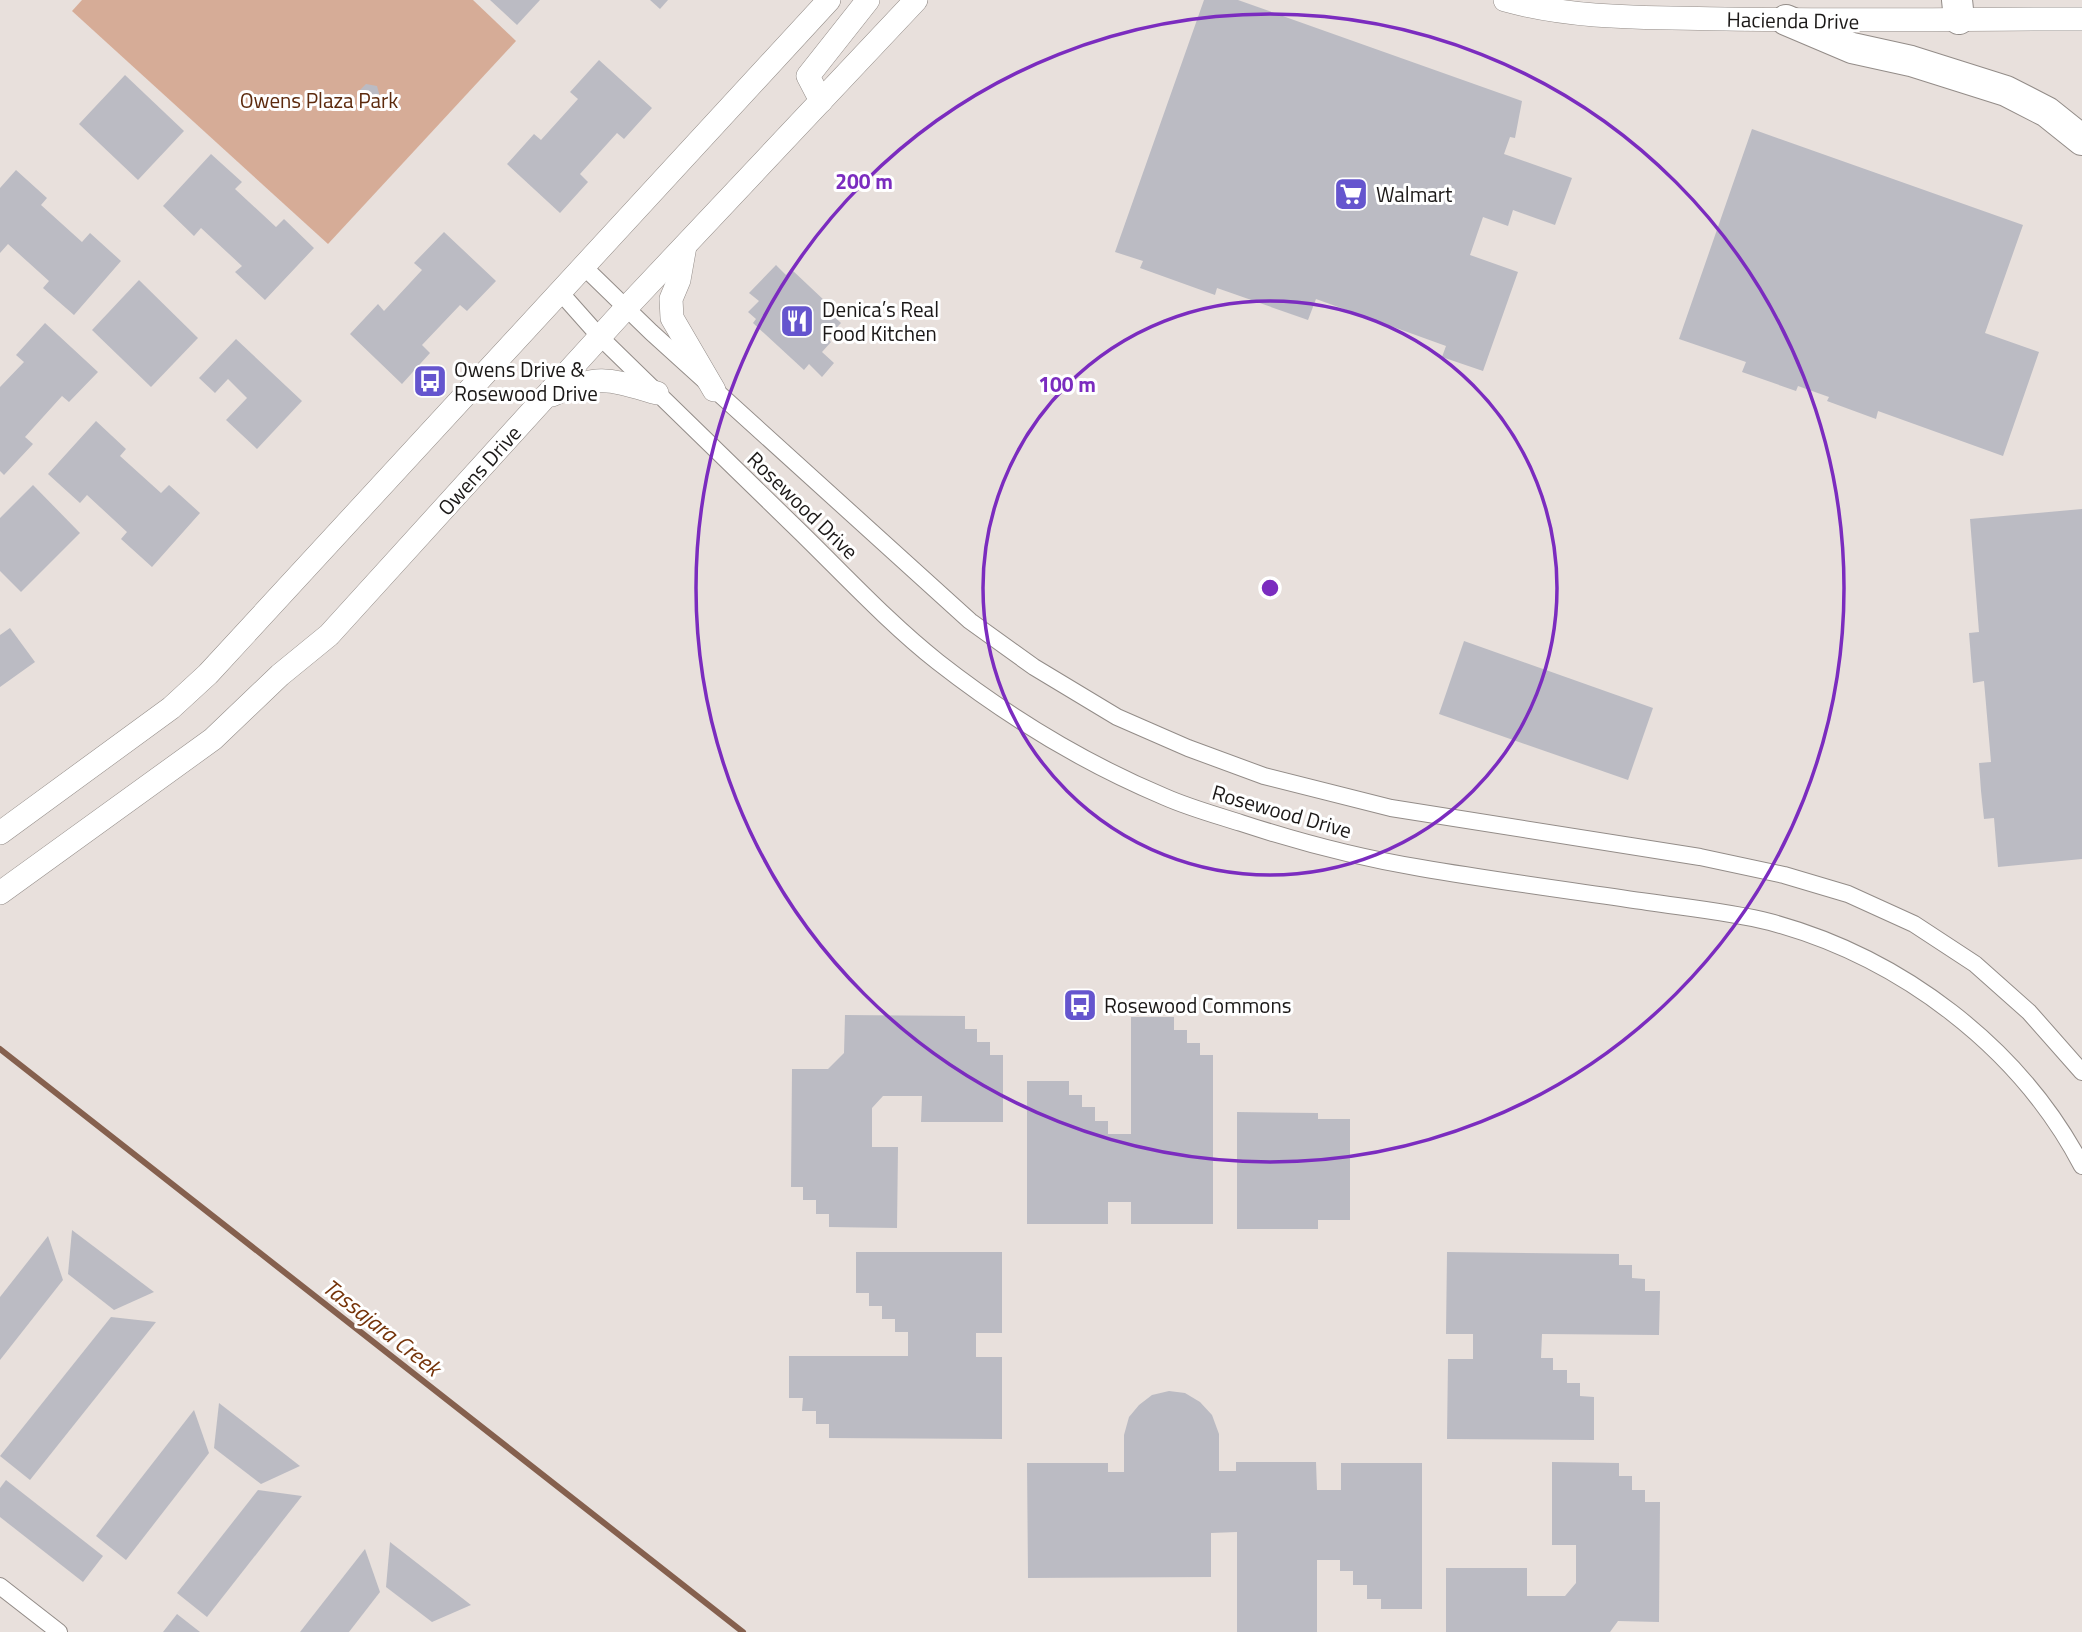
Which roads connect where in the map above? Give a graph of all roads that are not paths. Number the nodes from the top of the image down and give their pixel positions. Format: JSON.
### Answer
{"nodes":[{"id":1,"x":829,"y":0,"type":"edge"},
{"id":2,"x":868,"y":0,"type":"edge"},
{"id":3,"x":916,"y":0,"type":"edge"},
{"id":4,"x":1505,"y":0,"type":"edge"},
{"id":5,"x":1958,"y":10,"type":"edge"},
{"id":6,"x":2082,"y":19,"type":"edge"},
{"id":7,"x":1786,"y":20,"type":"junction"},
{"id":8,"x":821,"y":101,"type":"junction"},
{"id":9,"x":2082,"y":140,"type":"edge"},
{"id":10,"x":685,"y":246,"type":"junction"},
{"id":11,"x":583,"y":266,"type":"junction"},
{"id":12,"x":560,"y":292,"type":"junction"},
{"id":13,"x":626,"y":308,"type":"junction"},
{"id":14,"x":600,"y":337,"type":"junction"},
{"id":15,"x":714,"y":390,"type":"junction"},
{"id":16,"x":657,"y":393,"type":"junction"},
{"id":17,"x":543,"y":399,"type":"junction"},
{"id":18,"x":0,"y":833,"type":"edge"},
{"id":19,"x":0,"y":893,"type":"edge"},
{"id":20,"x":2082,"y":1072,"type":"edge"},
{"id":21,"x":2082,"y":1166,"type":"edge"},
{"id":22,"x":0,"y":1586,"type":"edge"},
{"id":23,"x":59,"y":1632,"type":"edge"}],
"edges":[{"from":1,"to":11,"type":"street"},
{"from":2,"to":8,"type":"street"},
{"from":3,"to":8,"type":"street","name":"Owens Drive"},
{"from":4,"to":7,"type":"street","name":"Hacienda Drive"},
{"from":5,"to":6,"type":"street","name":"Hacienda Drive"},
{"from":5,"to":7,"type":"street","name":"Hacienda Drive"},
{"from":7,"to":9,"type":"highway"},
{"from":8,"to":10,"type":"street","name":"Owens Drive"},
{"from":10,"to":13,"type":"street","name":"Owens Drive"},
{"from":10,"to":15,"type":"street"},
{"from":11,"to":12,"type":"street"},
{"from":11,"to":13,"type":"street","name":"Rosewood Drive"},
{"from":12,"to":14,"type":"street","name":"Rosewood Drive"},
{"from":12,"to":18,"type":"street"},
{"from":13,"to":14,"type":"street","name":"Owens Drive"},
{"from":13,"to":15,"type":"street","name":"Rosewood Drive"},
{"from":14,"to":16,"type":"street","name":"Rosewood Drive"},
{"from":14,"to":17,"type":"street","name":"Owens Drive"},
{"from":15,"to":20,"type":"street","name":"Rosewood Drive"},
{"from":16,"to":17,"type":"street"},
{"from":16,"to":21,"type":"street","name":"Rosewood Drive"},
{"from":17,"to":19,"type":"street","name":"Owens Drive"},
{"from":22,"to":23,"type":"street"}]}
